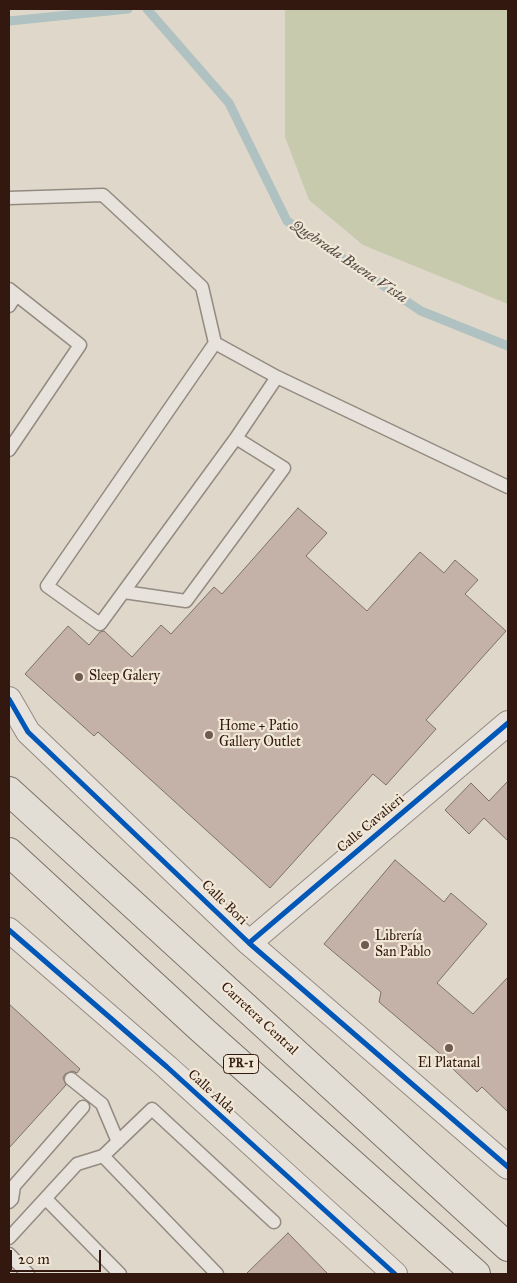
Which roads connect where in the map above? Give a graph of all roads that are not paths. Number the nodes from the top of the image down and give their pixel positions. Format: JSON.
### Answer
{"nodes":[{"id":1,"x":9,"y":198,"type":"edge"},
{"id":2,"x":12,"y":292,"type":"edge"},
{"id":3,"x":9,"y":306,"type":"edge"},
{"id":4,"x":215,"y":343,"type":"junction"},
{"id":5,"x":277,"y":377,"type":"junction"},
{"id":6,"x":236,"y":438,"type":"junction"},
{"id":7,"x":9,"y":450,"type":"edge"},
{"id":8,"x":508,"y":487,"type":"edge"},
{"id":9,"x":124,"y":592,"type":"junction"},
{"id":10,"x":9,"y":699,"type":"edge"},
{"id":11,"x":508,"y":723,"type":"edge"},
{"id":12,"x":9,"y":791,"type":"edge"},
{"id":13,"x":9,"y":852,"type":"edge"},
{"id":14,"x":9,"y":930,"type":"edge"},
{"id":15,"x":249,"y":943,"type":"junction"},
{"id":16,"x":71,"y":1079,"type":"dead end"},
{"id":17,"x":83,"y":1107,"type":"dead end"},
{"id":18,"x":118,"y":1142,"type":"junction"},
{"id":19,"x":103,"y":1156,"type":"junction"},
{"id":20,"x":508,"y":1167,"type":"edge"},
{"id":21,"x":11,"y":1187,"type":"edge"},
{"id":22,"x":46,"y":1199,"type":"junction"},
{"id":23,"x":9,"y":1202,"type":"edge"},
{"id":24,"x":274,"y":1222,"type":"dead end"},
{"id":25,"x":9,"y":1238,"type":"edge"},
{"id":26,"x":508,"y":1247,"type":"edge"},
{"id":27,"x":9,"y":1254,"type":"edge"},
{"id":28,"x":28,"y":1274,"type":"edge"},
{"id":29,"x":120,"y":1274,"type":"edge"},
{"id":30,"x":218,"y":1274,"type":"edge"},
{"id":31,"x":395,"y":1274,"type":"edge"},
{"id":32,"x":476,"y":1274,"type":"edge"}],
"edges":[{"from":1,"to":4,"type":"lane"},
{"from":2,"to":3,"type":"lane"},
{"from":2,"to":7,"type":"lane"},
{"from":4,"to":5,"type":"lane"},
{"from":4,"to":9,"type":"lane"},
{"from":5,"to":6,"type":"lane"},
{"from":5,"to":8,"type":"lane"},
{"from":6,"to":9,"type":"lane"},
{"from":6,"to":9,"type":"lane"},
{"from":10,"to":15,"type":"street","name":"Calle Bori"},
{"from":11,"to":15,"type":"street","name":"Calle Cavalieri"},
{"from":12,"to":26,"type":"highway","name":"Carretera Central"},
{"from":13,"to":32,"type":"highway","number":"PR-1"},
{"from":14,"to":31,"type":"street","name":"Calle Alda"},
{"from":15,"to":20,"type":"street","name":"Calle Bori"},
{"from":16,"to":18,"type":"lane"},
{"from":17,"to":21,"type":"lane"},
{"from":18,"to":19,"type":"lane"},
{"from":18,"to":24,"type":"lane"},
{"from":19,"to":22,"type":"lane"},
{"from":19,"to":30,"type":"lane"},
{"from":21,"to":23,"type":"lane"},
{"from":22,"to":25,"type":"lane"},
{"from":22,"to":29,"type":"lane"},
{"from":27,"to":28,"type":"lane"}]}
